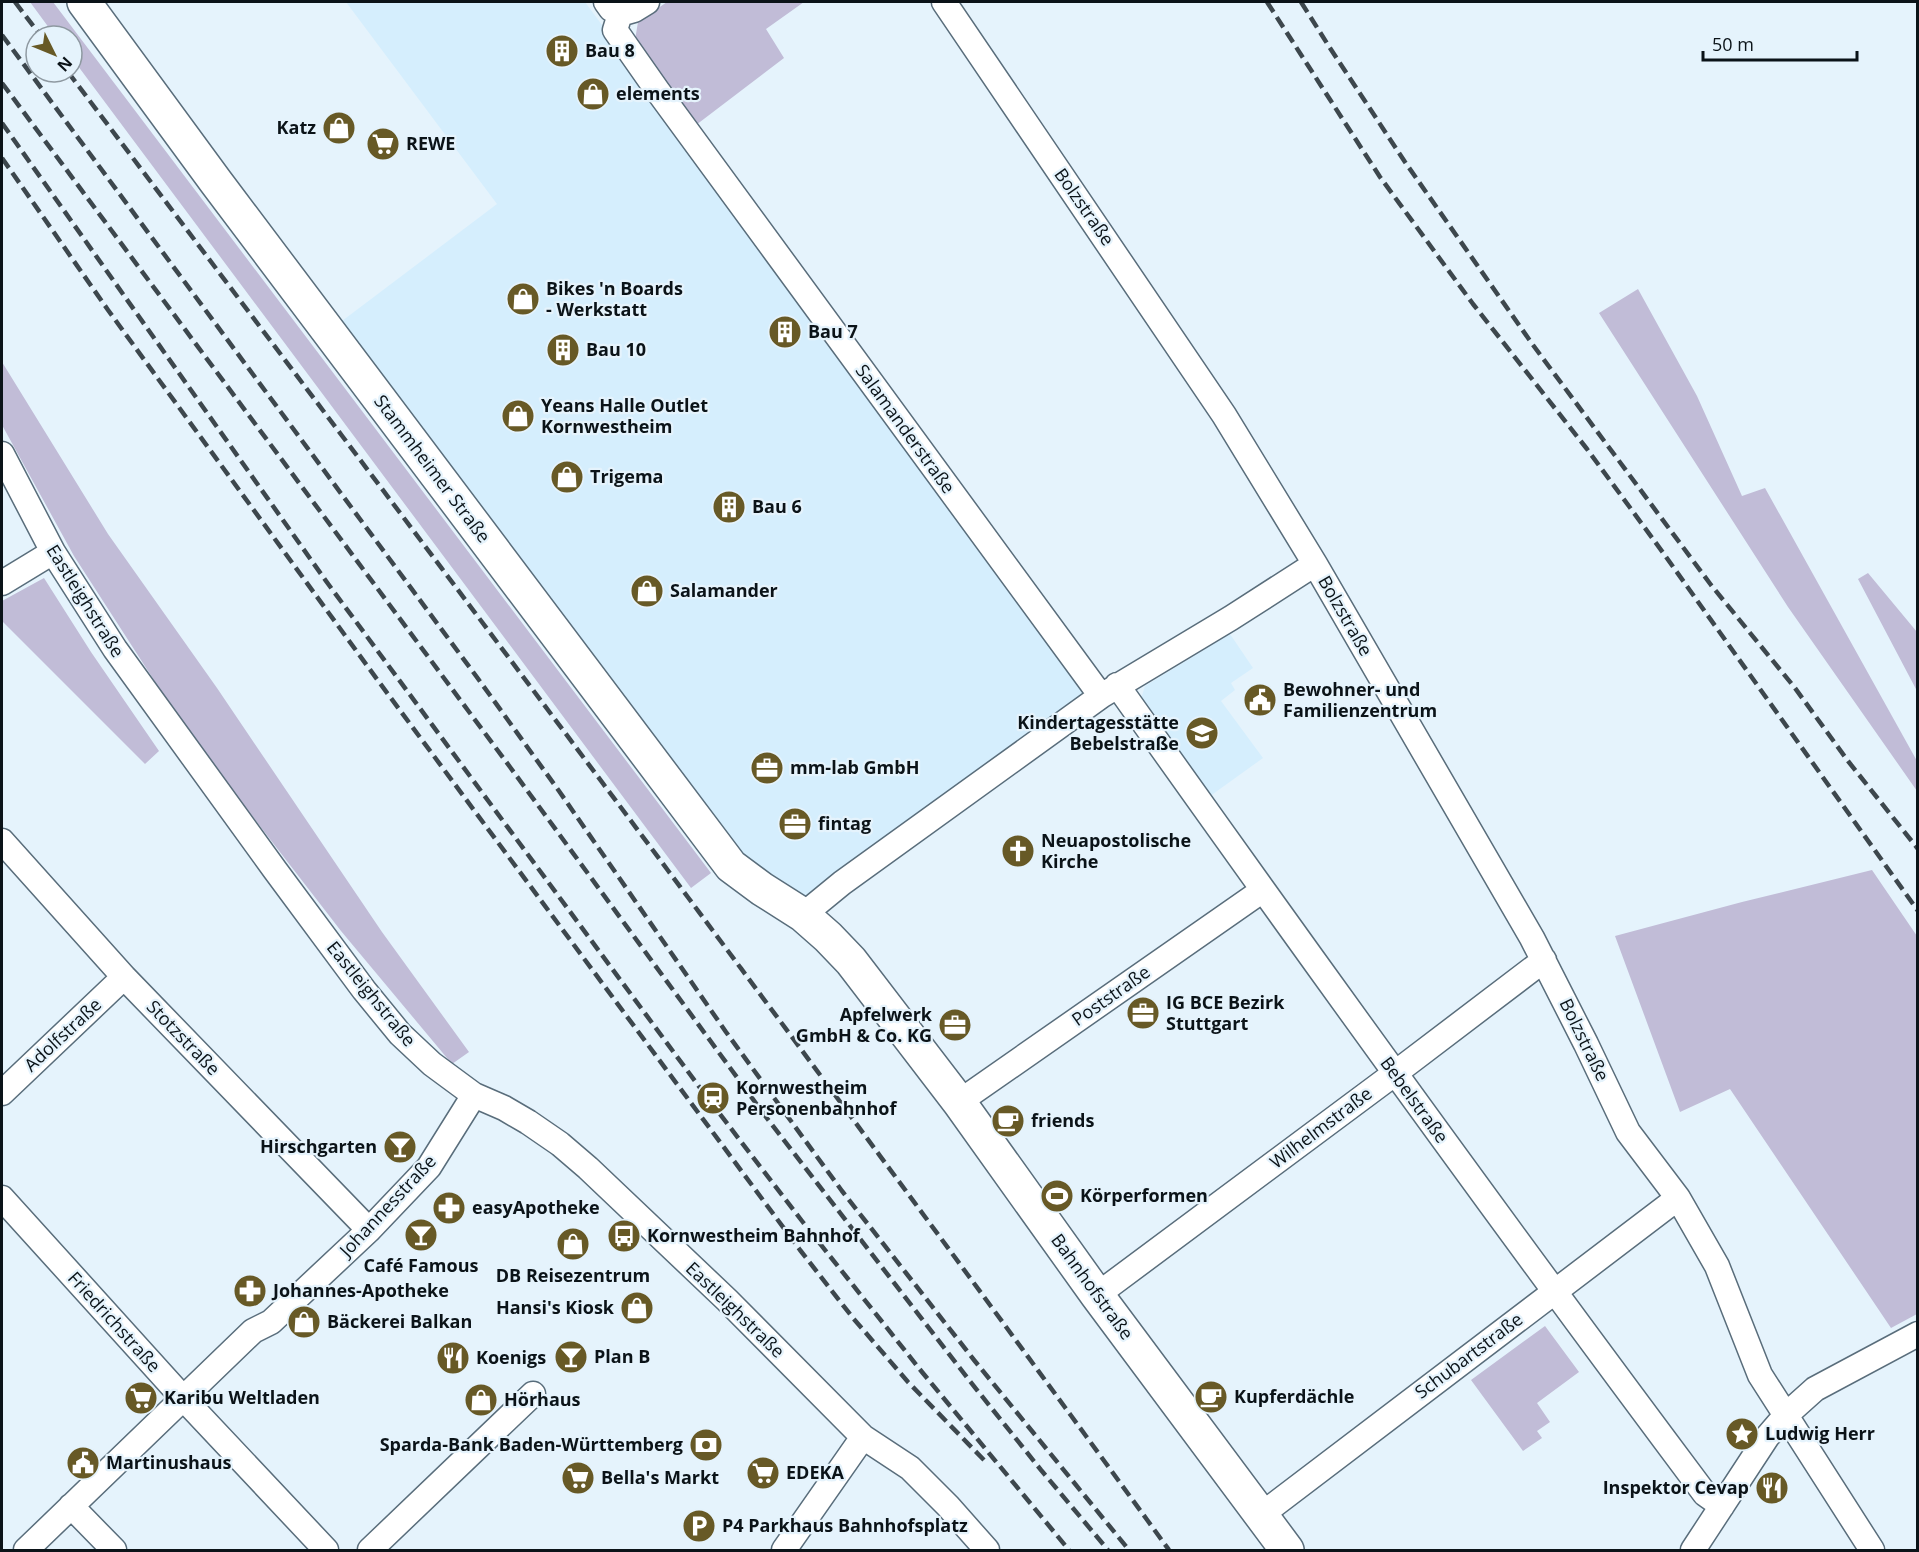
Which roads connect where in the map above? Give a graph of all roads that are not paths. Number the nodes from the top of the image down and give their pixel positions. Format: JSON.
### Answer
{"nodes":[{"id":1,"x":84,"y":2,"type":"edge"},
{"id":2,"x":647,"y":2,"type":"edge"},
{"id":3,"x":944,"y":2,"type":"edge"},
{"id":4,"x":613,"y":8,"type":"edge"},
{"id":5,"x":2,"y":454,"type":"edge"},
{"id":6,"x":53,"y":552,"type":"junction"},
{"id":7,"x":1315,"y":564,"type":"junction"},
{"id":8,"x":2,"y":583,"type":"edge"},
{"id":9,"x":1109,"y":690,"type":"junction"},
{"id":10,"x":2,"y":841,"type":"edge"},
{"id":11,"x":1263,"y":890,"type":"junction"},
{"id":12,"x":803,"y":915,"type":"junction"},
{"id":13,"x":1544,"y":960,"type":"junction"},
{"id":14,"x":124,"y":977,"type":"junction"},
{"id":15,"x":1394,"y":1074,"type":"junction"},
{"id":16,"x":2,"y":1093,"type":"edge"},
{"id":17,"x":474,"y":1095,"type":"junction"},
{"id":18,"x":958,"y":1102,"type":"junction"},
{"id":19,"x":2,"y":1198,"type":"edge"},
{"id":20,"x":1678,"y":1198,"type":"junction"},
{"id":21,"x":369,"y":1230,"type":"junction"},
{"id":22,"x":1553,"y":1291,"type":"junction"},
{"id":23,"x":1097,"y":1295,"type":"junction"},
{"id":24,"x":1917,"y":1334,"type":"edge"},
{"id":25,"x":533,"y":1394,"type":"dead end"},
{"id":26,"x":183,"y":1398,"type":"junction"},
{"id":27,"x":1785,"y":1415,"type":"junction"},
{"id":28,"x":863,"y":1437,"type":"junction"},
{"id":29,"x":71,"y":1506,"type":"junction"},
{"id":30,"x":1722,"y":1506,"type":"junction"},
{"id":31,"x":1261,"y":1515,"type":"junction"},
{"id":32,"x":26,"y":1551,"type":"edge"},
{"id":33,"x":114,"y":1551,"type":"edge"},
{"id":34,"x":326,"y":1551,"type":"edge"},
{"id":35,"x":370,"y":1551,"type":"edge"},
{"id":36,"x":784,"y":1551,"type":"edge"},
{"id":37,"x":987,"y":1551,"type":"edge"},
{"id":38,"x":1287,"y":1551,"type":"edge"},
{"id":39,"x":1693,"y":1551,"type":"edge"},
{"id":40,"x":1872,"y":1551,"type":"edge"}],
"edges":[{"from":1,"to":12,"type":"main road","name":"Stammheimer Straße"},
{"from":2,"to":4,"type":"street"},
{"from":3,"to":7,"type":"street","name":"Bolzstraße"},
{"from":4,"to":9,"type":"street","name":"Salamanderstraße"},
{"from":5,"to":6,"type":"street","name":"Eastleighstraße"},
{"from":6,"to":8,"type":"street"},
{"from":6,"to":17,"type":"street","name":"Eastleighstraße"},
{"from":7,"to":9,"type":"street"},
{"from":7,"to":13,"type":"street","name":"Bolzstraße"},
{"from":9,"to":11,"type":"street","name":"Bebelstraße"},
{"from":9,"to":12,"type":"street"},
{"from":10,"to":14,"type":"street","name":"Stotzstraße"},
{"from":11,"to":15,"type":"street","name":"Bebelstraße"},
{"from":11,"to":18,"type":"street","name":"Poststraße"},
{"from":12,"to":18,"type":"main road","name":"Bahnhofstraße"},
{"from":13,"to":15,"type":"street","name":"Wilhelmstraße"},
{"from":13,"to":20,"type":"street","name":"Bolzstraße"},
{"from":14,"to":16,"type":"street","name":"Adolfstraße"},
{"from":14,"to":21,"type":"street","name":"Stotzstraße"},
{"from":15,"to":22,"type":"street","name":"Bebelstraße"},
{"from":15,"to":23,"type":"street","name":"Wilhelmstraße"},
{"from":17,"to":21,"type":"street","name":"Johannesstraße"},
{"from":17,"to":28,"type":"street","name":"Eastleighstraße"},
{"from":18,"to":23,"type":"main road","name":"Bahnhofstraße"},
{"from":19,"to":26,"type":"street","name":"Friedrichstraße"},
{"from":20,"to":22,"type":"street","name":"Schubartstraße"},
{"from":20,"to":27,"type":"street","name":"Bolzstraße"},
{"from":21,"to":26,"type":"street","name":"Johannesstraße"},
{"from":22,"to":30,"type":"street","name":"Bebelstraße"},
{"from":22,"to":31,"type":"street","name":"Schubartstraße"},
{"from":23,"to":31,"type":"main road","name":"Bahnhofstraße"},
{"from":24,"to":27,"type":"street"},
{"from":25,"to":35,"type":"street"},
{"from":26,"to":29,"type":"street","name":"Johannesstraße"},
{"from":26,"to":34,"type":"street","name":"Friedrichstraße"},
{"from":27,"to":30,"type":"street"},
{"from":27,"to":40,"type":"street","name":"Bolzstraße"},
{"from":28,"to":36,"type":"street"},
{"from":28,"to":37,"type":"street","name":"Eastleighstraße"},
{"from":29,"to":32,"type":"street","name":"Johannesstraße"},
{"from":29,"to":33,"type":"street"},
{"from":30,"to":39,"type":"street"},
{"from":31,"to":38,"type":"main road","name":"Bahnhofstraße"}]}
